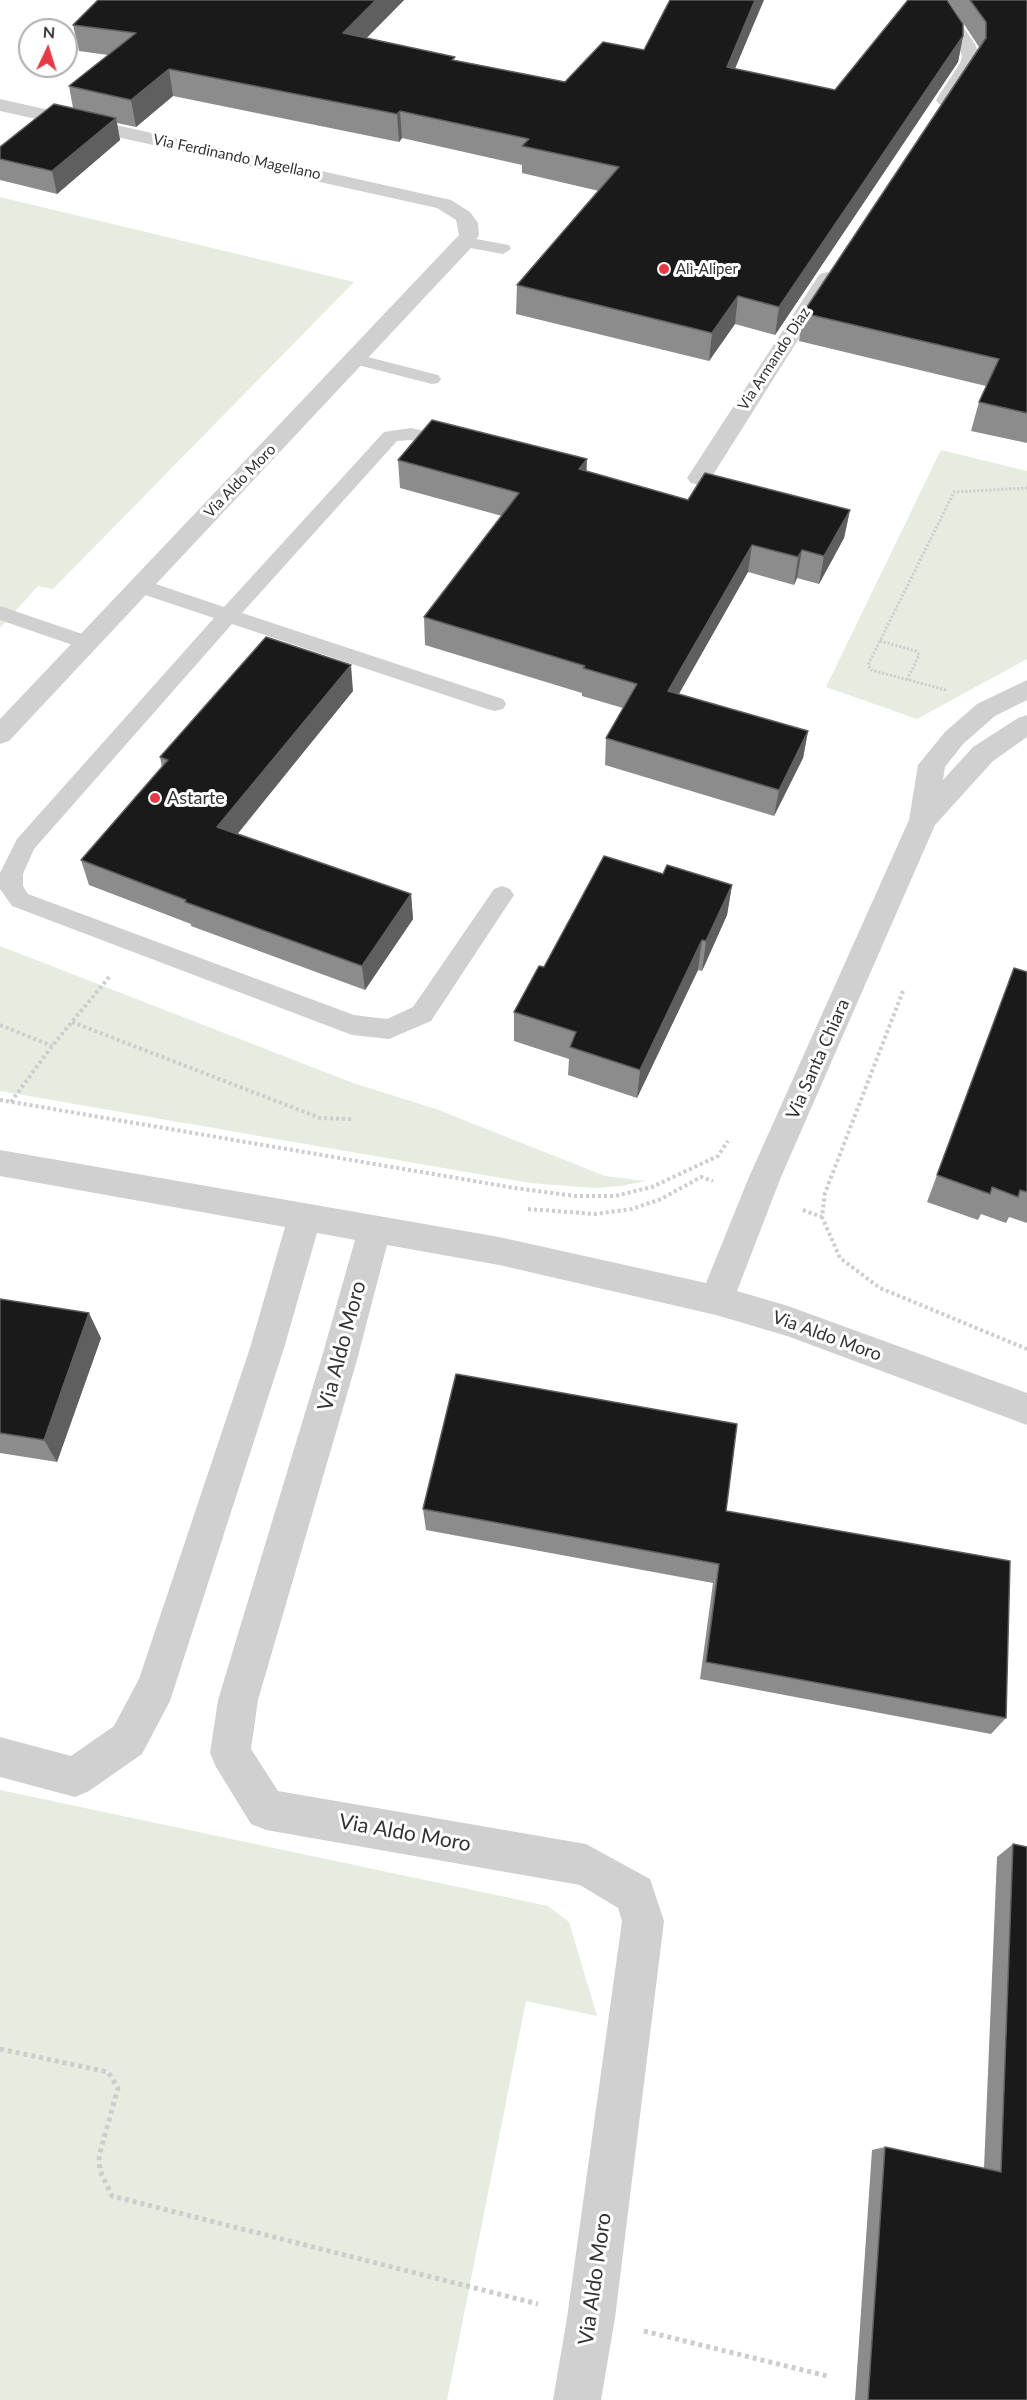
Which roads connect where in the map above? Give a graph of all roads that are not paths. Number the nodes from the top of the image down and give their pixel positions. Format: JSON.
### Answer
{"nodes":[{"id":1,"x":936,"y":0,"type":"edge"},
{"id":2,"x":0,"y":105,"type":"edge"},
{"id":3,"x":937,"y":113,"type":"edge"},
{"id":4,"x":467,"y":232,"type":"junction"},
{"id":5,"x":503,"y":249,"type":"dead end"},
{"id":6,"x":839,"y":259,"type":"edge"},
{"id":7,"x":356,"y":359,"type":"junction"},
{"id":8,"x":432,"y":379,"type":"dead end"},
{"id":9,"x":467,"y":448,"type":"edge"},
{"id":10,"x":699,"y":478,"type":"edge"},
{"id":11,"x":140,"y":586,"type":"junction"},
{"id":12,"x":0,"y":613,"type":"edge"},
{"id":13,"x":228,"y":615,"type":"junction"},
{"id":14,"x":87,"y":643,"type":"junction"},
{"id":15,"x":1027,"y":689,"type":"edge"},
{"id":16,"x":495,"y":704,"type":"dead end"},
{"id":17,"x":1027,"y":724,"type":"edge"},
{"id":18,"x":0,"y":735,"type":"edge"},
{"id":19,"x":923,"y":820,"type":"junction"},
{"id":20,"x":502,"y":895,"type":"dead end"},
{"id":21,"x":0,"y":1163,"type":"edge"},
{"id":22,"x":304,"y":1216,"type":"junction"},
{"id":23,"x":375,"y":1228,"type":"junction"},
{"id":24,"x":716,"y":1300,"type":"junction"},
{"id":25,"x":1027,"y":1409,"type":"edge"},
{"id":26,"x":0,"y":1756,"type":"edge"},
{"id":27,"x":577,"y":2400,"type":"edge"}],
"edges":[{"from":1,"to":3,"type":"street"},
{"from":2,"to":4,"type":"street","name":"Via Ferdinando Magellano"},
{"from":4,"to":5,"type":"lane"},
{"from":4,"to":7,"type":"street","name":"Via Aldo Moro"},
{"from":6,"to":10,"type":"street","name":"Via Armando Diaz"},
{"from":7,"to":8,"type":"lane"},
{"from":7,"to":11,"type":"street","name":"Via Aldo Moro"},
{"from":9,"to":13,"type":"lane"},
{"from":11,"to":13,"type":"lane"},
{"from":11,"to":14,"type":"street","name":"Via Aldo Moro"},
{"from":12,"to":14,"type":"lane"},
{"from":13,"to":16,"type":"lane"},
{"from":13,"to":20,"type":"lane"},
{"from":14,"to":18,"type":"street","name":"Via Aldo Moro"},
{"from":15,"to":19,"type":"street","name":"Via Santa Chiara"},
{"from":17,"to":19,"type":"street","name":"Via Santa Chiara"},
{"from":19,"to":24,"type":"street","name":"Via Santa Chiara"},
{"from":21,"to":22,"type":"street","name":"Via Aldo Moro"},
{"from":22,"to":23,"type":"street","name":"Via Aldo Moro"},
{"from":22,"to":26,"type":"street"},
{"from":23,"to":24,"type":"street","name":"Via Aldo Moro"},
{"from":23,"to":27,"type":"street","name":"Via Aldo Moro"},
{"from":24,"to":25,"type":"street","name":"Via Aldo Moro"}]}
